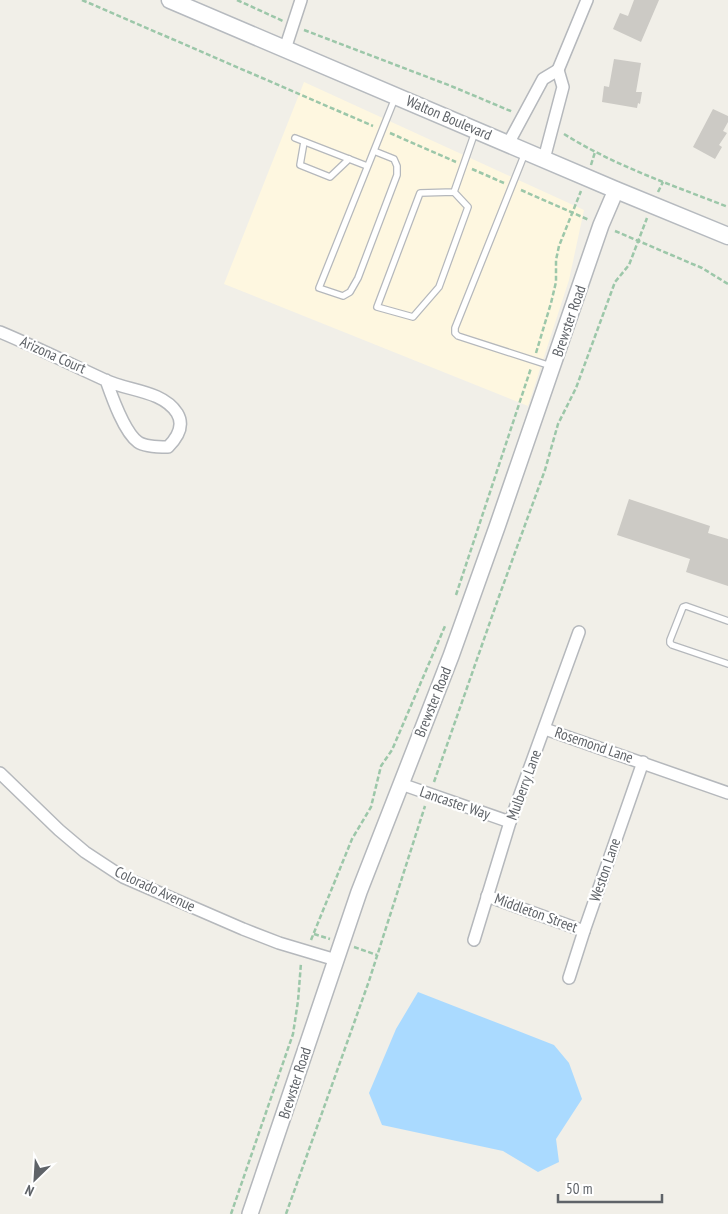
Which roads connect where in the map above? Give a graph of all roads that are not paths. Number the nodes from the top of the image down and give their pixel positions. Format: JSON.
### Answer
{"nodes":[{"id":1,"x":170,"y":0,"type":"edge"},
{"id":2,"x":301,"y":0,"type":"edge"},
{"id":3,"x":587,"y":0,"type":"edge"},
{"id":4,"x":285,"y":49,"type":"junction"},
{"id":5,"x":558,"y":70,"type":"junction"},
{"id":6,"x":396,"y":96,"type":"junction"},
{"id":7,"x":476,"y":130,"type":"junction"},
{"id":8,"x":295,"y":138,"type":"dead end"},
{"id":9,"x":304,"y":142,"type":"junction"},
{"id":10,"x":508,"y":144,"type":"junction"},
{"id":11,"x":374,"y":151,"type":"junction"},
{"id":12,"x":526,"y":151,"type":"junction"},
{"id":13,"x":544,"y":159,"type":"junction"},
{"id":14,"x":349,"y":160,"type":"junction"},
{"id":15,"x":367,"y":166,"type":"junction"},
{"id":16,"x":616,"y":190,"type":"junction"},
{"id":17,"x":454,"y":192,"type":"junction"},
{"id":18,"x":727,"y":234,"type":"edge"},
{"id":19,"x":0,"y":332,"type":"edge"},
{"id":20,"x":553,"y":366,"type":"junction"},
{"id":21,"x":106,"y":380,"type":"junction"},
{"id":22,"x":728,"y":621,"type":"edge"},
{"id":23,"x":579,"y":632,"type":"dead end"},
{"id":24,"x":728,"y":664,"type":"edge"},
{"id":25,"x":545,"y":729,"type":"junction"},
{"id":26,"x":643,"y":762,"type":"junction"},
{"id":27,"x":0,"y":773,"type":"edge"},
{"id":28,"x":400,"y":784,"type":"junction"},
{"id":29,"x":728,"y":793,"type":"edge"},
{"id":30,"x":510,"y":822,"type":"junction"},
{"id":31,"x":487,"y":896,"type":"junction"},
{"id":32,"x":584,"y":931,"type":"junction"},
{"id":33,"x":474,"y":940,"type":"dead end"},
{"id":34,"x":336,"y":960,"type":"junction"},
{"id":35,"x":569,"y":978,"type":"dead end"},
{"id":36,"x":250,"y":1214,"type":"edge"}],
"edges":[{"from":1,"to":4,"type":"main road","name":"Walton Boulevard"},
{"from":2,"to":4,"type":"street"},
{"from":3,"to":5,"type":"street"},
{"from":4,"to":6,"type":"main road","name":"Walton Boulevard"},
{"from":5,"to":10,"type":"street"},
{"from":5,"to":13,"type":"street"},
{"from":6,"to":7,"type":"main road","name":"Walton Boulevard"},
{"from":6,"to":11,"type":"lane"},
{"from":7,"to":10,"type":"main road","name":"Walton Boulevard"},
{"from":7,"to":17,"type":"lane"},
{"from":8,"to":9,"type":"lane"},
{"from":9,"to":14,"type":"lane"},
{"from":9,"to":14,"type":"lane"},
{"from":10,"to":12,"type":"main road","name":"Walton Boulevard"},
{"from":11,"to":15,"type":"lane"},
{"from":11,"to":15,"type":"lane"},
{"from":12,"to":13,"type":"main road","name":"Walton Boulevard"},
{"from":12,"to":20,"type":"lane"},
{"from":13,"to":16,"type":"main road","name":"Walton Boulevard"},
{"from":14,"to":15,"type":"lane"},
{"from":16,"to":18,"type":"main road","name":"Walton Boulevard"},
{"from":16,"to":20,"type":"street","name":"Brewster Road"},
{"from":17,"to":17,"type":"lane"},
{"from":19,"to":21,"type":"street","name":"Arizona Court"},
{"from":20,"to":28,"type":"street","name":"Brewster Road"},
{"from":21,"to":21,"type":"street","name":"Arizona Court"},
{"from":22,"to":24,"type":"lane"},
{"from":23,"to":25,"type":"street","name":"Mulberry Lane"},
{"from":25,"to":26,"type":"street","name":"Rosemond Lane"},
{"from":25,"to":30,"type":"street","name":"Mulberry Lane"},
{"from":26,"to":29,"type":"street","name":"Rosemond Lane"},
{"from":26,"to":32,"type":"street","name":"Weston Lane"},
{"from":27,"to":34,"type":"street","name":"Colorado Avenue"},
{"from":28,"to":30,"type":"street","name":"Lancaster Way"},
{"from":28,"to":34,"type":"street","name":"Brewster Road"},
{"from":30,"to":31,"type":"street","name":"Mulberry Lane"},
{"from":31,"to":32,"type":"street","name":"Middleton Street"},
{"from":31,"to":33,"type":"street","name":"Mulberry Lane"},
{"from":32,"to":35,"type":"street","name":"Weston Lane"},
{"from":34,"to":36,"type":"street","name":"Brewster Road"}]}
